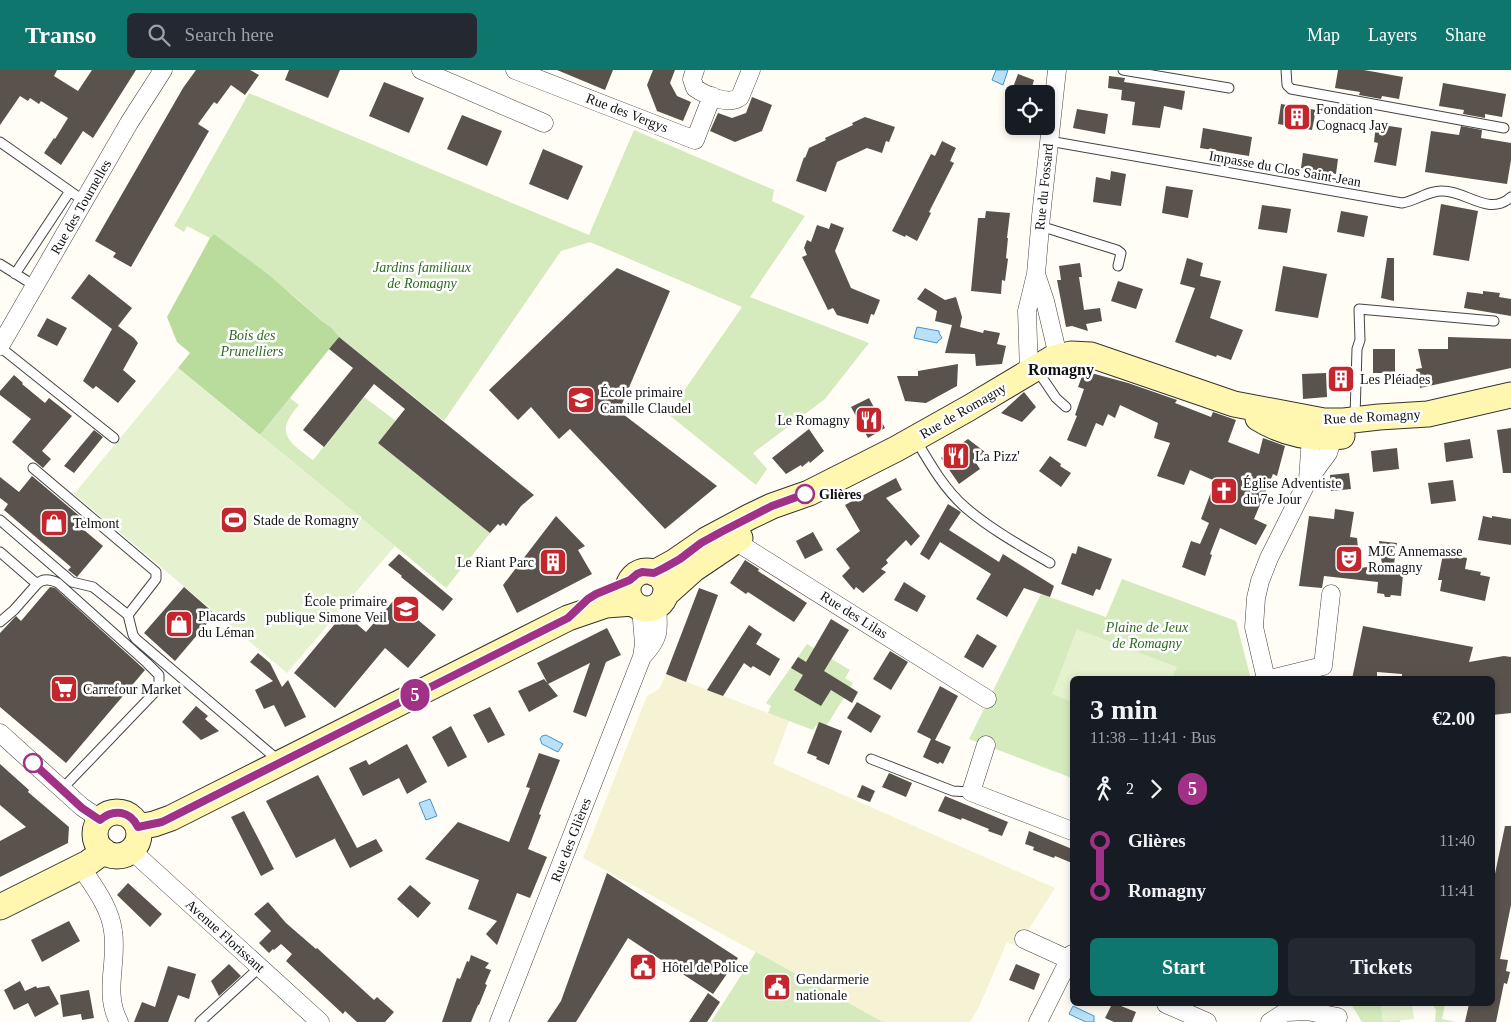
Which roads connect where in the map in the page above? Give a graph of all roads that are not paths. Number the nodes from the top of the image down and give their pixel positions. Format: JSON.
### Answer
{"nodes":[{"id":1,"x":164,"y":70,"type":"edge"},
{"id":2,"x":421,"y":70,"type":"edge"},
{"id":3,"x":515,"y":70,"type":"edge"},
{"id":4,"x":695,"y":70,"type":"edge"},
{"id":5,"x":750,"y":70,"type":"edge"},
{"id":6,"x":1057,"y":70,"type":"edge"},
{"id":7,"x":1123,"y":70,"type":"edge"},
{"id":8,"x":1286,"y":70,"type":"edge"},
{"id":9,"x":1229,"y":88,"type":"dead end"},
{"id":10,"x":712,"y":96,"type":"junction"},
{"id":11,"x":544,"y":122,"type":"dead end"},
{"id":12,"x":1504,"y":128,"type":"dead end"},
{"id":13,"x":1049,"y":141,"type":"junction"},
{"id":14,"x":0,"y":142,"type":"edge"},
{"id":15,"x":70,"y":190,"type":"junction"},
{"id":16,"x":1511,"y":197,"type":"edge"},
{"id":17,"x":84,"y":201,"type":"junction"},
{"id":18,"x":1040,"y":226,"type":"junction"},
{"id":19,"x":0,"y":264,"type":"edge"},
{"id":20,"x":1118,"y":266,"type":"dead end"},
{"id":21,"x":15,"y":274,"type":"junction"},
{"id":22,"x":1036,"y":274,"type":"junction"},
{"id":23,"x":35,"y":286,"type":"junction"},
{"id":24,"x":1494,"y":321,"type":"dead end"},
{"id":25,"x":0,"y":347,"type":"edge"},
{"id":26,"x":1058,"y":356,"type":"junction"},
{"id":27,"x":1032,"y":370,"type":"junction"},
{"id":28,"x":1511,"y":395,"type":"edge"},
{"id":29,"x":1066,"y":407,"type":"dead end"},
{"id":30,"x":1428,"y":414,"type":"junction"},
{"id":31,"x":1355,"y":420,"type":"junction"},
{"id":32,"x":1322,"y":429,"type":"junction"},
{"id":33,"x":114,"y":438,"type":"dead end"},
{"id":34,"x":915,"y":438,"type":"junction"},
{"id":35,"x":32,"y":468,"type":"dead end"},
{"id":36,"x":0,"y":520,"type":"edge"},
{"id":37,"x":728,"y":536,"type":"junction"},
{"id":38,"x":0,"y":552,"type":"edge"},
{"id":39,"x":1050,"y":562,"type":"dead end"},
{"id":40,"x":37,"y":584,"type":"junction"},
{"id":41,"x":1331,"y":594,"type":"dead end"},
{"id":42,"x":645,"y":599,"type":"junction"},
{"id":43,"x":128,"y":615,"type":"junction"},
{"id":44,"x":0,"y":622,"type":"edge"},
{"id":45,"x":1267,"y":676,"type":"edge"},
{"id":46,"x":1281,"y":676,"type":"edge"},
{"id":47,"x":987,"y":700,"type":"dead end"},
{"id":48,"x":0,"y":733,"type":"edge"},
{"id":49,"x":986,"y":745,"type":"dead end"},
{"id":50,"x":871,"y":759,"type":"dead end"},
{"id":51,"x":281,"y":763,"type":"junction"},
{"id":52,"x":62,"y":789,"type":"junction"},
{"id":53,"x":971,"y":792,"type":"junction"},
{"id":54,"x":100,"y":820,"type":"junction"},
{"id":55,"x":1070,"y":830,"type":"edge"},
{"id":56,"x":134,"y":839,"type":"junction"},
{"id":57,"x":104,"y":851,"type":"junction"},
{"id":58,"x":81,"y":866,"type":"junction"},
{"id":59,"x":0,"y":907,"type":"edge"},
{"id":60,"x":1024,"y":940,"type":"dead end"},
{"id":61,"x":1070,"y":958,"type":"edge"},
{"id":62,"x":1070,"y":960,"type":"edge"},
{"id":63,"x":260,"y":967,"type":"junction"},
{"id":64,"x":1171,"y":1006,"type":"edge"},
{"id":65,"x":1292,"y":1008,"type":"edge"},
{"id":66,"x":1337,"y":1014,"type":"edge"},
{"id":67,"x":119,"y":1022,"type":"edge"},
{"id":68,"x":200,"y":1022,"type":"edge"},
{"id":69,"x":320,"y":1022,"type":"edge"},
{"id":70,"x":499,"y":1022,"type":"edge"},
{"id":71,"x":1038,"y":1022,"type":"edge"},
{"id":72,"x":1207,"y":1022,"type":"edge"},
{"id":73,"x":1270,"y":1022,"type":"edge"}],
"edges":[{"from":1,"to":17,"type":"street","name":"Rue des Tournelles"},
{"from":2,"to":11,"type":"street"},
{"from":3,"to":10,"type":"street","name":"Rue des Vergys"},
{"from":4,"to":10,"type":"street"},
{"from":5,"to":10,"type":"street"},
{"from":6,"to":13,"type":"street","name":"Rue du Fossard"},
{"from":7,"to":9,"type":"lane"},
{"from":8,"to":12,"type":"lane"},
{"from":13,"to":16,"type":"lane","name":"Impasse du Clos Saint-Jean"},
{"from":13,"to":18,"type":"street","name":"Rue du Fossard"},
{"from":14,"to":15,"type":"lane"},
{"from":15,"to":17,"type":"lane"},
{"from":15,"to":21,"type":"lane"},
{"from":17,"to":23,"type":"street","name":"Rue des Tournelles"},
{"from":18,"to":20,"type":"lane"},
{"from":18,"to":22,"type":"street","name":"Rue du Fossard"},
{"from":19,"to":21,"type":"lane"},
{"from":21,"to":23,"type":"lane"},
{"from":22,"to":26,"type":"street","name":"Rue du Fossard"},
{"from":22,"to":27,"type":"street","name":"Rue du Fossard"},
{"from":23,"to":25,"type":"street","name":"Rue des Tournelles"},
{"from":24,"to":31,"type":"lane"},
{"from":25,"to":33,"type":"lane"},
{"from":26,"to":27,"type":"street","name":"Rue de Romagny"},
{"from":26,"to":32,"type":"street","name":"Rue de Romagny"},
{"from":27,"to":29,"type":"lane"},
{"from":27,"to":34,"type":"street","name":"Rue de Romagny"},
{"from":28,"to":30,"type":"street","name":"Rue de Romagny"},
{"from":30,"to":31,"type":"street","name":"Rue de Romagny"},
{"from":30,"to":32,"type":"street","name":"Rue de Romagny"},
{"from":31,"to":32,"type":"street","name":"Rue de Romagny"},
{"from":32,"to":45,"type":"street"},
{"from":34,"to":37,"type":"street","name":"Rue de Romagny"},
{"from":34,"to":39,"type":"lane"},
{"from":35,"to":43,"type":"lane"},
{"from":36,"to":43,"type":"lane"},
{"from":37,"to":42,"type":"street","name":"Rue de Romagny"},
{"from":37,"to":42,"type":"street","name":"Rue de Romagny"},
{"from":37,"to":47,"type":"street","name":"Rue des Lilas"},
{"from":38,"to":40,"type":"lane"},
{"from":40,"to":44,"type":"lane"},
{"from":40,"to":52,"type":"lane"},
{"from":41,"to":46,"type":"street"},
{"from":42,"to":51,"type":"street"},
{"from":42,"to":70,"type":"street","name":"Rue des Glières"},
{"from":43,"to":51,"type":"lane"},
{"from":48,"to":52,"type":"street"},
{"from":49,"to":53,"type":"street"},
{"from":50,"to":53,"type":"lane"},
{"from":51,"to":56,"type":"street"},
{"from":52,"to":54,"type":"street"},
{"from":53,"to":55,"type":"street"},
{"from":54,"to":56,"type":"street"},
{"from":54,"to":57,"type":"street"},
{"from":56,"to":57,"type":"street"},
{"from":56,"to":63,"type":"street","name":"Avenue Florissant"},
{"from":57,"to":58,"type":"street"},
{"from":58,"to":59,"type":"street"},
{"from":58,"to":67,"type":"street"},
{"from":60,"to":61,"type":"street"},
{"from":62,"to":71,"type":"street"},
{"from":63,"to":68,"type":"lane"},
{"from":63,"to":69,"type":"street","name":"Avenue Florissant"},
{"from":64,"to":72,"type":"street"},
{"from":65,"to":66,"type":"street"},
{"from":65,"to":73,"type":"street"}]}
